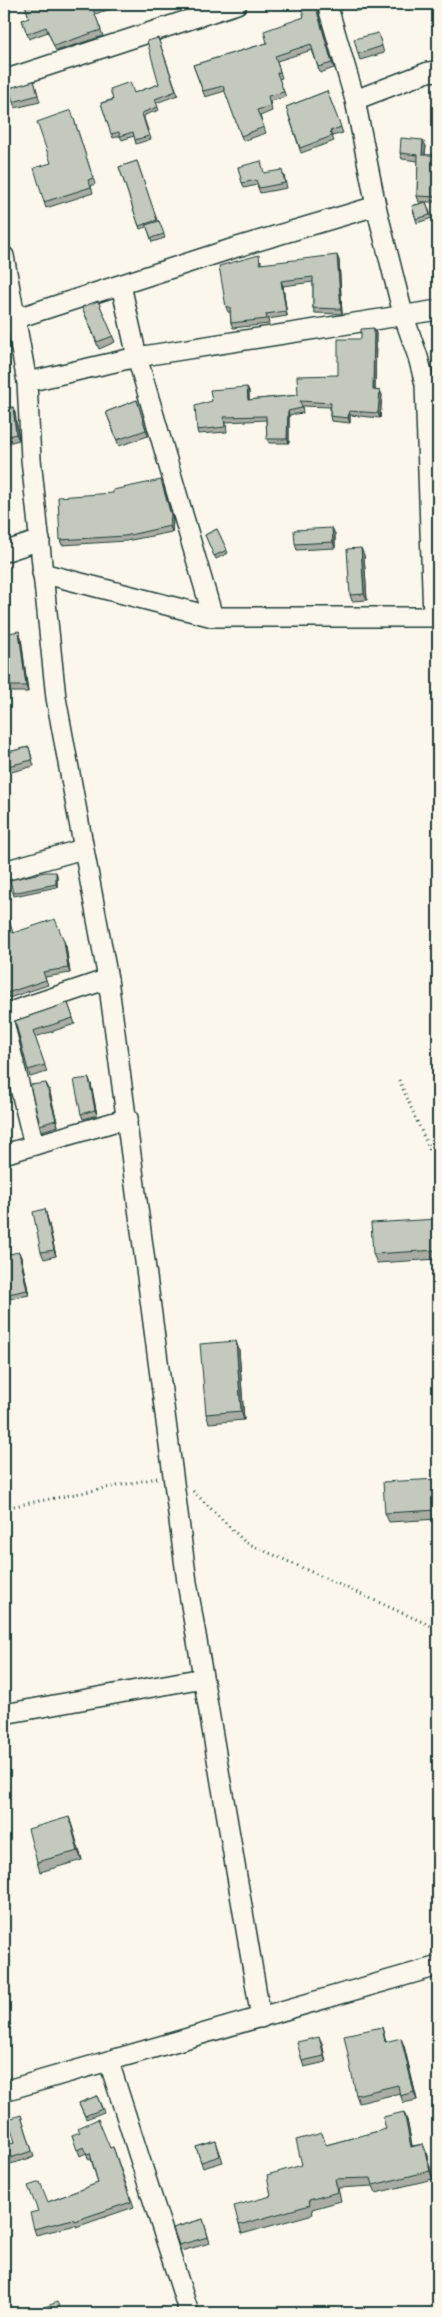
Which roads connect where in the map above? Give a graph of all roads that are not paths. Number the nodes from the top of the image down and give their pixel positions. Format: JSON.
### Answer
{"nodes":[{"id":1,"x":237,"y":4,"type":"edge"},
{"id":2,"x":327,"y":4,"type":"edge"},
{"id":3,"x":438,"y":56,"type":"edge"},
{"id":4,"x":433,"y":71,"type":"edge"},
{"id":5,"x":4,"y":80,"type":"edge"},
{"id":6,"x":355,"y":100,"type":"junction"},
{"id":7,"x":376,"y":206,"type":"junction"},
{"id":8,"x":4,"y":256,"type":"edge"},
{"id":9,"x":121,"y":285,"type":"junction"},
{"id":10,"x":438,"y":310,"type":"edge"},
{"id":11,"x":403,"y":314,"type":"junction"},
{"id":12,"x":10,"y":320,"type":"edge"},
{"id":13,"x":137,"y":357,"type":"junction"},
{"id":14,"x":27,"y":382,"type":"junction"},
{"id":15,"x":40,"y":540,"type":"junction"},
{"id":16,"x":4,"y":552,"type":"edge"},
{"id":17,"x":42,"y":573,"type":"junction"},
{"id":18,"x":213,"y":617,"type":"junction"},
{"id":19,"x":436,"y":617,"type":"edge"},
{"id":20,"x":82,"y":849,"type":"junction"},
{"id":21,"x":4,"y":872,"type":"edge"},
{"id":22,"x":108,"y":979,"type":"junction"},
{"id":23,"x":4,"y":1014,"type":"edge"},
{"id":24,"x":4,"y":1022,"type":"edge"},
{"id":25,"x":128,"y":1118,"type":"junction"},
{"id":26,"x":34,"y":1145,"type":"junction"},
{"id":27,"x":4,"y":1154,"type":"edge"},
{"id":28,"x":203,"y":1678,"type":"junction"},
{"id":29,"x":4,"y":1714,"type":"edge"},
{"id":30,"x":438,"y":1966,"type":"edge"},
{"id":31,"x":261,"y":2018,"type":"junction"},
{"id":32,"x":109,"y":2062,"type":"junction"},
{"id":33,"x":4,"y":2091,"type":"edge"},
{"id":34,"x":188,"y":2313,"type":"edge"}],
"edges":[{"from":1,"to":5,"type":"street"},
{"from":2,"to":6,"type":"street"},
{"from":3,"to":4,"type":"street"},
{"from":4,"to":6,"type":"street"},
{"from":6,"to":7,"type":"street"},
{"from":7,"to":9,"type":"street"},
{"from":7,"to":11,"type":"street"},
{"from":8,"to":12,"type":"street"},
{"from":9,"to":12,"type":"street"},
{"from":9,"to":13,"type":"street"},
{"from":10,"to":11,"type":"street"},
{"from":11,"to":13,"type":"street"},
{"from":11,"to":19,"type":"street"},
{"from":12,"to":14,"type":"street"},
{"from":13,"to":14,"type":"street"},
{"from":13,"to":18,"type":"street"},
{"from":14,"to":15,"type":"street"},
{"from":15,"to":16,"type":"street"},
{"from":15,"to":17,"type":"street"},
{"from":17,"to":18,"type":"street"},
{"from":17,"to":20,"type":"street"},
{"from":18,"to":19,"type":"street"},
{"from":20,"to":21,"type":"street"},
{"from":20,"to":22,"type":"street"},
{"from":22,"to":23,"type":"street"},
{"from":22,"to":25,"type":"street"},
{"from":24,"to":26,"type":"street"},
{"from":25,"to":26,"type":"street"},
{"from":25,"to":28,"type":"street"},
{"from":26,"to":27,"type":"street"},
{"from":28,"to":29,"type":"street"},
{"from":28,"to":31,"type":"street"},
{"from":30,"to":31,"type":"street"},
{"from":31,"to":32,"type":"street"},
{"from":32,"to":33,"type":"street"},
{"from":32,"to":34,"type":"street"}]}
